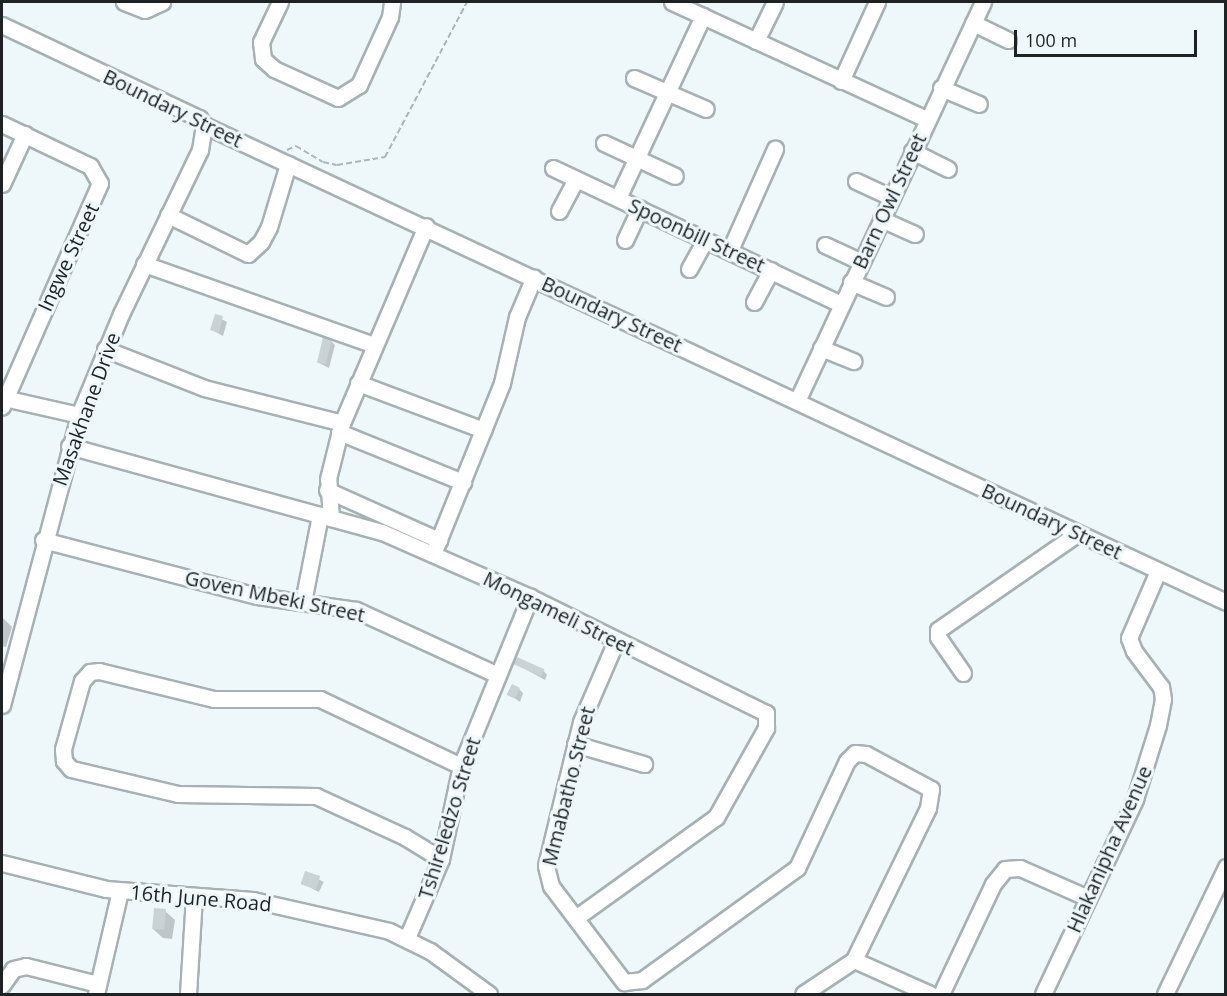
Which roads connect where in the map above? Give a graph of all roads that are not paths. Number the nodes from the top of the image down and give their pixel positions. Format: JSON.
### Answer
{"nodes":[{"id":1,"x":124,"y":2,"type":"edge"},
{"id":2,"x":162,"y":2,"type":"edge"},
{"id":3,"x":280,"y":2,"type":"edge"},
{"id":4,"x":392,"y":2,"type":"edge"},
{"id":5,"x":672,"y":2,"type":"edge"},
{"id":6,"x":775,"y":2,"type":"edge"},
{"id":7,"x":877,"y":2,"type":"edge"},
{"id":8,"x":983,"y":2,"type":"edge"},
{"id":9,"x":703,"y":16,"type":"junction"},
{"id":10,"x":973,"y":23,"type":"junction"},
{"id":11,"x":2,"y":25,"type":"edge"},
{"id":12,"x":756,"y":40,"type":"junction"},
{"id":13,"x":1008,"y":40,"type":"dead end"},
{"id":14,"x":634,"y":78,"type":"dead end"},
{"id":15,"x":841,"y":81,"type":"junction"},
{"id":16,"x":941,"y":88,"type":"junction"},
{"id":17,"x":667,"y":93,"type":"junction"},
{"id":18,"x":979,"y":104,"type":"dead end"},
{"id":19,"x":706,"y":109,"type":"dead end"},
{"id":20,"x":926,"y":120,"type":"junction"},
{"id":21,"x":2,"y":124,"type":"edge"},
{"id":22,"x":204,"y":125,"type":"junction"},
{"id":23,"x":25,"y":134,"type":"junction"},
{"id":24,"x":604,"y":143,"type":"dead end"},
{"id":25,"x":775,"y":149,"type":"dead end"},
{"id":26,"x":912,"y":151,"type":"junction"},
{"id":27,"x":637,"y":158,"type":"junction"},
{"id":28,"x":284,"y":162,"type":"junction"},
{"id":29,"x":553,"y":168,"type":"dead end"},
{"id":30,"x":948,"y":169,"type":"dead end"},
{"id":31,"x":675,"y":176,"type":"dead end"},
{"id":32,"x":576,"y":179,"type":"junction"},
{"id":33,"x":856,"y":181,"type":"dead end"},
{"id":34,"x":2,"y":184,"type":"edge"},
{"id":35,"x":891,"y":197,"type":"junction"},
{"id":36,"x":618,"y":198,"type":"junction"},
{"id":37,"x":639,"y":208,"type":"junction"},
{"id":38,"x":559,"y":211,"type":"dead end"},
{"id":39,"x":168,"y":215,"type":"junction"},
{"id":40,"x":881,"y":219,"type":"junction"},
{"id":41,"x":426,"y":226,"type":"junction"},
{"id":42,"x":915,"y":234,"type":"dead end"},
{"id":43,"x":625,"y":240,"type":"dead end"},
{"id":44,"x":705,"y":240,"type":"junction"},
{"id":45,"x":825,"y":245,"type":"dead end"},
{"id":46,"x":730,"y":250,"type":"junction"},
{"id":47,"x":861,"y":262,"type":"junction"},
{"id":48,"x":144,"y":264,"type":"junction"},
{"id":49,"x":689,"y":269,"type":"dead end"},
{"id":50,"x":771,"y":270,"type":"junction"},
{"id":51,"x":534,"y":277,"type":"junction"},
{"id":52,"x":851,"y":282,"type":"junction"},
{"id":53,"x":886,"y":297,"type":"dead end"},
{"id":54,"x":754,"y":302,"type":"dead end"},
{"id":55,"x":841,"y":304,"type":"junction"},
{"id":56,"x":374,"y":345,"type":"junction"},
{"id":57,"x":821,"y":348,"type":"junction"},
{"id":58,"x":105,"y":350,"type":"junction"},
{"id":59,"x":854,"y":361,"type":"dead end"},
{"id":60,"x":358,"y":383,"type":"junction"},
{"id":61,"x":797,"y":401,"type":"junction"},
{"id":62,"x":3,"y":402,"type":"edge"},
{"id":63,"x":79,"y":415,"type":"junction"},
{"id":64,"x":340,"y":428,"type":"junction"},
{"id":65,"x":484,"y":430,"type":"junction"},
{"id":66,"x":69,"y":446,"type":"junction"},
{"id":67,"x":463,"y":482,"type":"junction"},
{"id":68,"x":327,"y":490,"type":"junction"},
{"id":69,"x":325,"y":517,"type":"junction"},
{"id":70,"x":1077,"y":532,"type":"junction"},
{"id":71,"x":43,"y":540,"type":"junction"},
{"id":72,"x":436,"y":547,"type":"junction"},
{"id":73,"x":1158,"y":571,"type":"junction"},
{"id":74,"x":530,"y":597,"type":"junction"},
{"id":75,"x":303,"y":602,"type":"junction"},
{"id":76,"x":1226,"y":602,"type":"edge"},
{"id":77,"x":616,"y":641,"type":"junction"},
{"id":78,"x":963,"y":673,"type":"dead end"},
{"id":79,"x":498,"y":675,"type":"junction"},
{"id":80,"x":2,"y":705,"type":"edge"},
{"id":81,"x":575,"y":744,"type":"junction"},
{"id":82,"x":644,"y":764,"type":"dead end"},
{"id":83,"x":461,"y":766,"type":"junction"},
{"id":84,"x":441,"y":858,"type":"junction"},
{"id":85,"x":2,"y":863,"type":"edge"},
{"id":86,"x":1226,"y":867,"type":"edge"},
{"id":87,"x":120,"y":891,"type":"junction"},
{"id":88,"x":194,"y":897,"type":"junction"},
{"id":89,"x":1088,"y":898,"type":"junction"},
{"id":90,"x":578,"y":916,"type":"junction"},
{"id":91,"x":407,"y":938,"type":"junction"},
{"id":92,"x":854,"y":960,"type":"junction"},
{"id":93,"x":2,"y":985,"type":"edge"},
{"id":94,"x":97,"y":989,"type":"edge"},
{"id":95,"x":188,"y":993,"type":"edge"},
{"id":96,"x":205,"y":994,"type":"edge"},
{"id":97,"x":489,"y":994,"type":"edge"},
{"id":98,"x":803,"y":994,"type":"edge"},
{"id":99,"x":930,"y":994,"type":"edge"},
{"id":100,"x":940,"y":994,"type":"edge"},
{"id":101,"x":1043,"y":994,"type":"edge"},
{"id":102,"x":1165,"y":994,"type":"edge"}],
"edges":[{"from":1,"to":2,"type":"street"},
{"from":3,"to":4,"type":"street"},
{"from":5,"to":9,"type":"street"},
{"from":6,"to":12,"type":"street"},
{"from":7,"to":15,"type":"street"},
{"from":8,"to":10,"type":"street","name":"Barn Owl Street"},
{"from":9,"to":12,"type":"street"},
{"from":9,"to":17,"type":"street"},
{"from":10,"to":13,"type":"street"},
{"from":10,"to":16,"type":"street","name":"Barn Owl Street"},
{"from":11,"to":22,"type":"street","name":"Boundary Street"},
{"from":12,"to":15,"type":"street"},
{"from":14,"to":17,"type":"street"},
{"from":15,"to":20,"type":"street"},
{"from":16,"to":18,"type":"street"},
{"from":16,"to":20,"type":"street","name":"Barn Owl Street"},
{"from":17,"to":19,"type":"street"},
{"from":17,"to":27,"type":"street"},
{"from":20,"to":26,"type":"street","name":"Barn Owl Street"},
{"from":21,"to":23,"type":"street","name":"Ingwe Street"},
{"from":22,"to":28,"type":"street","name":"Boundary Street"},
{"from":22,"to":39,"type":"street","name":"Masakhane Drive"},
{"from":23,"to":34,"type":"street"},
{"from":23,"to":62,"type":"street","name":"Ingwe Street"},
{"from":24,"to":27,"type":"street"},
{"from":25,"to":46,"type":"street"},
{"from":26,"to":30,"type":"street"},
{"from":26,"to":35,"type":"street","name":"Barn Owl Street"},
{"from":27,"to":31,"type":"street"},
{"from":27,"to":36,"type":"street"},
{"from":28,"to":39,"type":"street"},
{"from":28,"to":41,"type":"street","name":"Boundary Street"},
{"from":29,"to":32,"type":"street","name":"Spoonbill Street"},
{"from":32,"to":36,"type":"street","name":"Spoonbill Street"},
{"from":32,"to":38,"type":"street"},
{"from":33,"to":35,"type":"street"},
{"from":35,"to":40,"type":"street","name":"Barn Owl Street"},
{"from":36,"to":37,"type":"street","name":"Spoonbill Street"},
{"from":37,"to":43,"type":"street"},
{"from":37,"to":44,"type":"street","name":"Spoonbill Street"},
{"from":39,"to":48,"type":"street","name":"Masakhane Drive"},
{"from":40,"to":42,"type":"street"},
{"from":40,"to":47,"type":"street","name":"Barn Owl Street"},
{"from":41,"to":51,"type":"street","name":"Boundary Street"},
{"from":41,"to":56,"type":"street"},
{"from":44,"to":46,"type":"street","name":"Spoonbill Street"},
{"from":44,"to":49,"type":"street"},
{"from":45,"to":47,"type":"street"},
{"from":46,"to":50,"type":"street","name":"Spoonbill Street"},
{"from":47,"to":52,"type":"street","name":"Barn Owl Street"},
{"from":48,"to":56,"type":"street"},
{"from":48,"to":58,"type":"street","name":"Masakhane Drive"},
{"from":50,"to":54,"type":"street"},
{"from":50,"to":55,"type":"street","name":"Spoonbill Street"},
{"from":51,"to":61,"type":"street","name":"Boundary Street"},
{"from":51,"to":65,"type":"street"},
{"from":52,"to":53,"type":"street"},
{"from":52,"to":55,"type":"street","name":"Barn Owl Street"},
{"from":55,"to":57,"type":"street","name":"Barn Owl Street"},
{"from":56,"to":60,"type":"street"},
{"from":57,"to":59,"type":"street"},
{"from":57,"to":61,"type":"street","name":"Barn Owl Street"},
{"from":58,"to":63,"type":"street","name":"Masakhane Drive"},
{"from":58,"to":64,"type":"street"},
{"from":60,"to":64,"type":"street"},
{"from":60,"to":65,"type":"street"},
{"from":61,"to":70,"type":"street","name":"Boundary Street"},
{"from":62,"to":63,"type":"street"},
{"from":63,"to":66,"type":"street","name":"Masakhane Drive"},
{"from":64,"to":67,"type":"street"},
{"from":64,"to":68,"type":"street"},
{"from":65,"to":67,"type":"street"},
{"from":66,"to":69,"type":"street","name":"Mongameli Street"},
{"from":66,"to":71,"type":"street","name":"Masakhane Drive"},
{"from":67,"to":72,"type":"street"},
{"from":68,"to":69,"type":"street"},
{"from":68,"to":72,"type":"street"},
{"from":69,"to":72,"type":"street","name":"Mongameli Street"},
{"from":69,"to":75,"type":"street"},
{"from":70,"to":73,"type":"street","name":"Boundary Street"},
{"from":70,"to":78,"type":"street"},
{"from":71,"to":75,"type":"street","name":"Goven Mbeki Street"},
{"from":71,"to":80,"type":"street","name":"Masakhane Drive"},
{"from":72,"to":74,"type":"street","name":"Mongameli Street"},
{"from":73,"to":76,"type":"street","name":"Boundary Street"},
{"from":73,"to":89,"type":"street","name":"Hlakanipha Avenue"},
{"from":74,"to":77,"type":"street","name":"Mongameli Street"},
{"from":74,"to":79,"type":"street","name":"Tshireledzo Street"},
{"from":75,"to":79,"type":"street","name":"Goven Mbeki Street"},
{"from":77,"to":81,"type":"street","name":"Mmabatho Street"},
{"from":77,"to":90,"type":"street","name":"Mongameli Street"},
{"from":79,"to":83,"type":"street","name":"Tshireledzo Street"},
{"from":81,"to":82,"type":"street"},
{"from":81,"to":90,"type":"street","name":"Mmabatho Street"},
{"from":83,"to":84,"type":"street","name":"Tshireledzo Street"},
{"from":83,"to":84,"type":"street"},
{"from":84,"to":91,"type":"street","name":"Tshireledzo Street"},
{"from":85,"to":87,"type":"street","name":"16th June Road"},
{"from":86,"to":102,"type":"street"},
{"from":87,"to":88,"type":"street","name":"16th June Road"},
{"from":87,"to":94,"type":"street"},
{"from":88,"to":91,"type":"street","name":"16th June Road"},
{"from":88,"to":95,"type":"street"},
{"from":89,"to":100,"type":"street"},
{"from":89,"to":101,"type":"street","name":"Hlakanipha Avenue"},
{"from":90,"to":92,"type":"street","name":"Mmabatho Street"},
{"from":91,"to":97,"type":"street","name":"16th June Road"},
{"from":92,"to":98,"type":"street"},
{"from":92,"to":99,"type":"street"},
{"from":93,"to":94,"type":"street"},
{"from":95,"to":96,"type":"street"}]}
